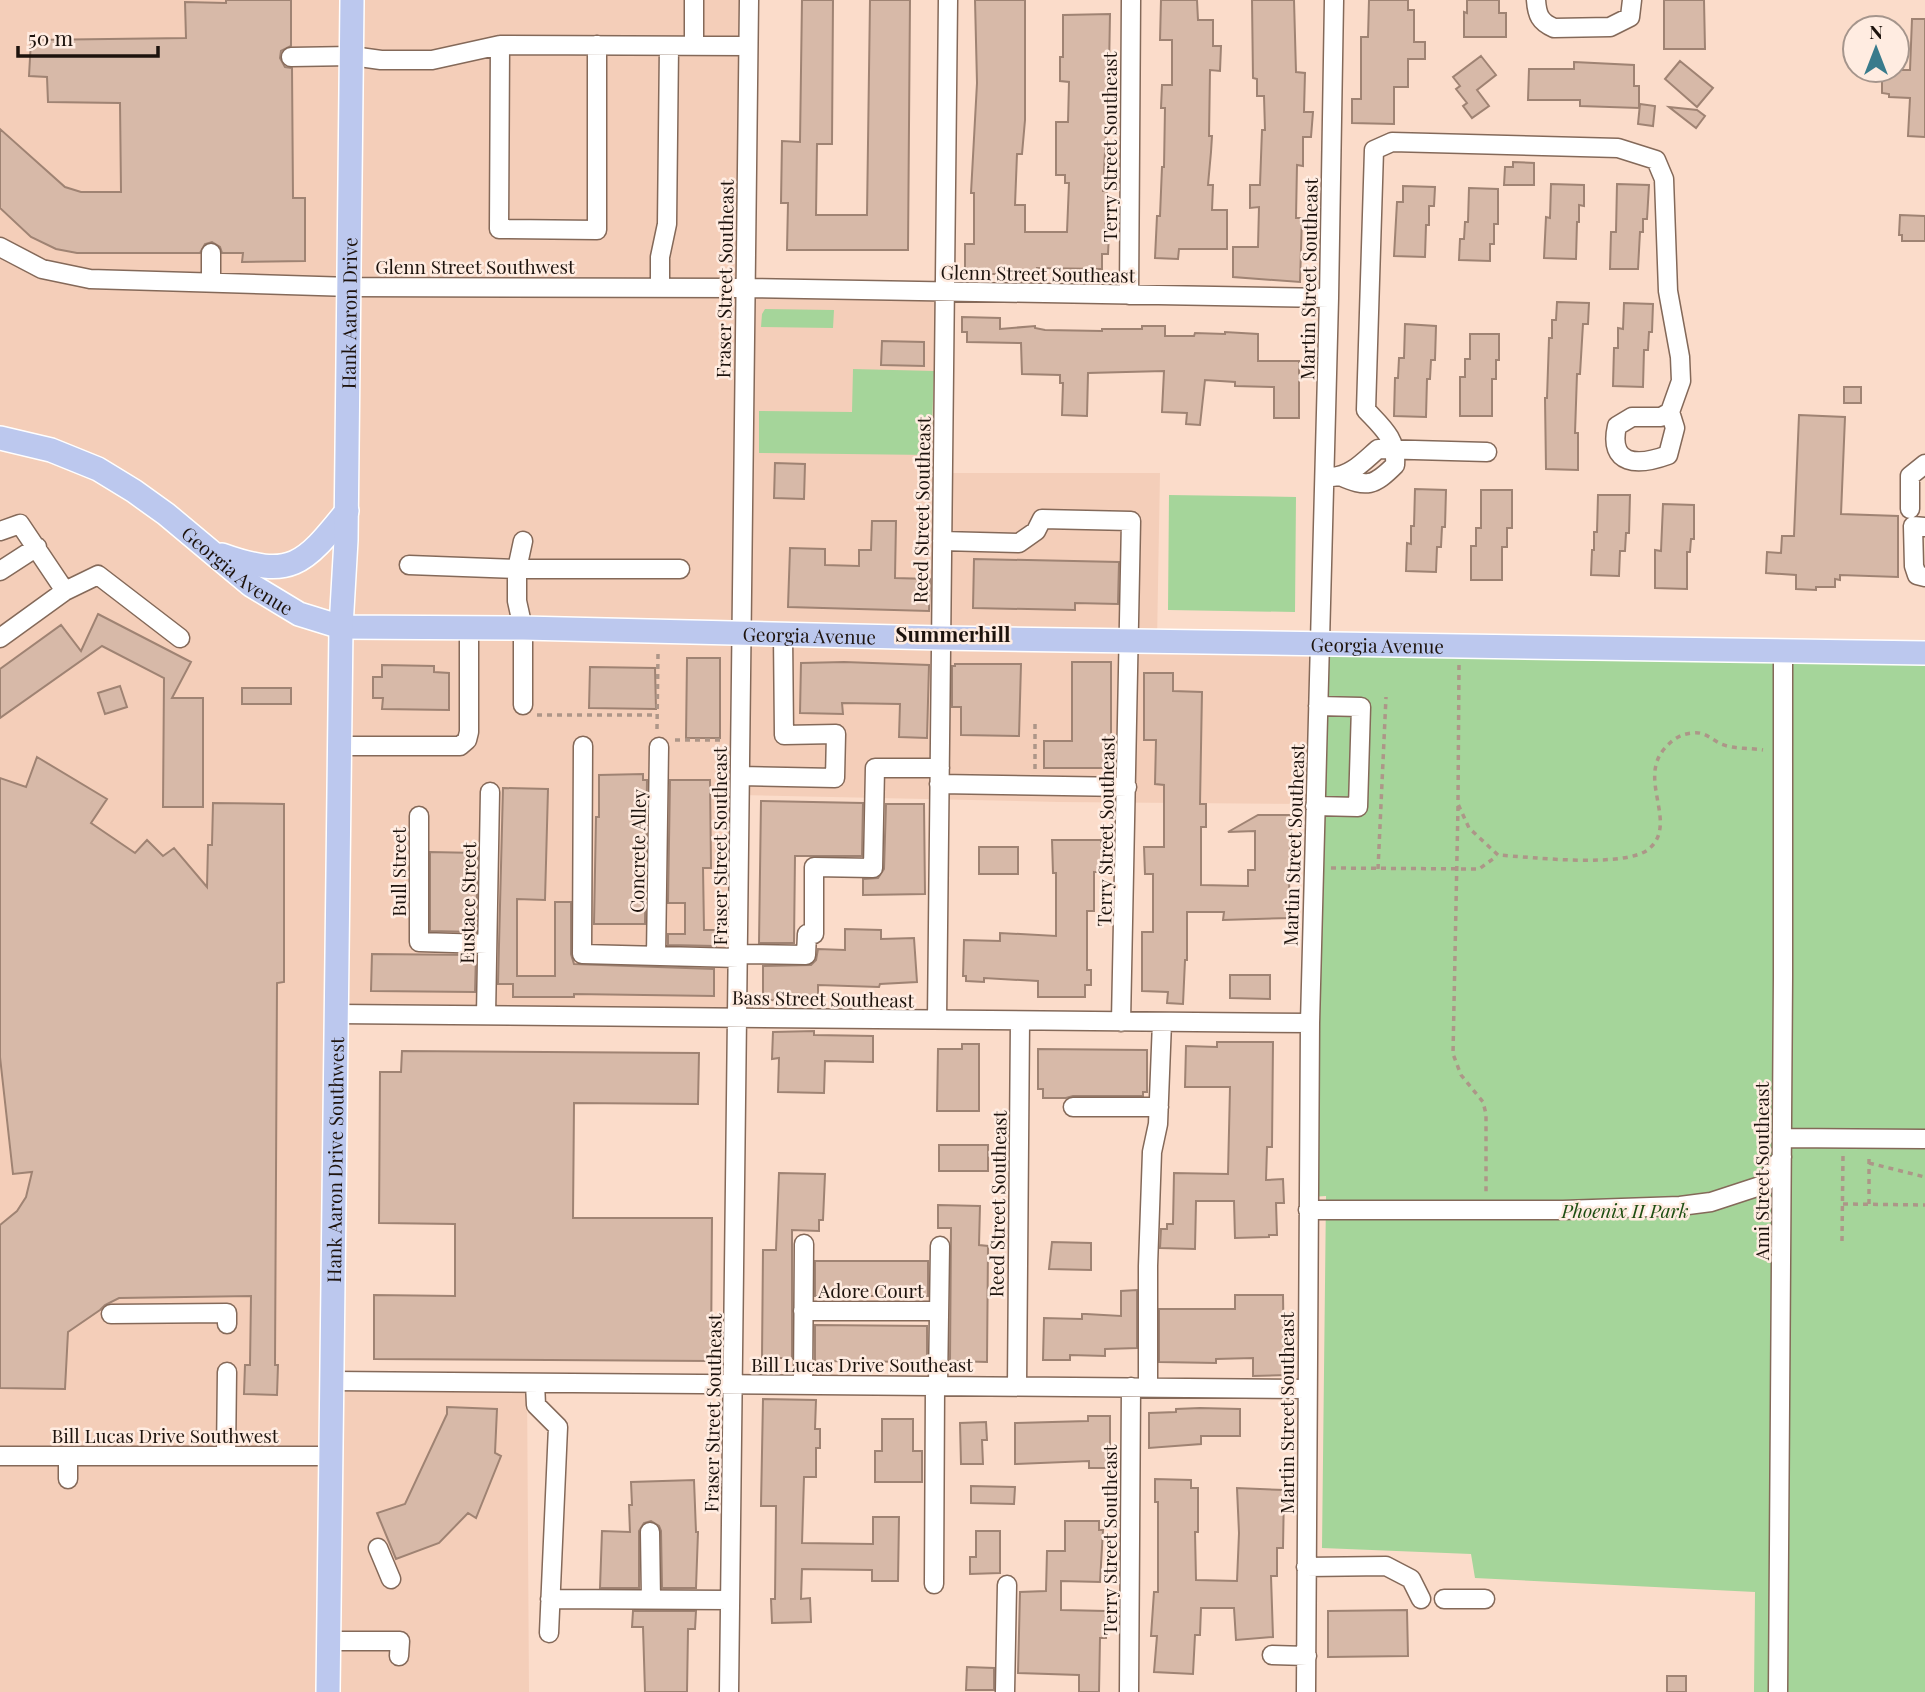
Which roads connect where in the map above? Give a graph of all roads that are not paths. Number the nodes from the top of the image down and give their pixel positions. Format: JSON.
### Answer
{"nodes":[{"id":1,"x":352,"y":0,"type":"edge"},
{"id":2,"x":694,"y":0,"type":"edge"},
{"id":3,"x":749,"y":0,"type":"edge"},
{"id":4,"x":948,"y":0,"type":"edge"},
{"id":5,"x":1131,"y":0,"type":"edge"},
{"id":6,"x":1334,"y":0,"type":"edge"},
{"id":7,"x":1536,"y":0,"type":"edge"},
{"id":8,"x":1632,"y":4,"type":"edge"},
{"id":9,"x":500,"y":45,"type":"junction"},
{"id":10,"x":597,"y":45,"type":"junction"},
{"id":11,"x":669,"y":46,"type":"junction"},
{"id":12,"x":694,"y":46,"type":"junction"},
{"id":13,"x":748,"y":46,"type":"junction"},
{"id":14,"x":352,"y":56,"type":"junction"},
{"id":15,"x":292,"y":57,"type":"dead end"},
{"id":16,"x":0,"y":247,"type":"edge"},
{"id":17,"x":211,"y":253,"type":"dead end"},
{"id":18,"x":211,"y":282,"type":"junction"},
{"id":19,"x":351,"y":287,"type":"junction"},
{"id":20,"x":660,"y":287,"type":"junction"},
{"id":21,"x":747,"y":288,"type":"junction"},
{"id":22,"x":945,"y":292,"type":"junction"},
{"id":23,"x":1129,"y":295,"type":"junction"},
{"id":24,"x":1329,"y":298,"type":"junction"},
{"id":25,"x":1670,"y":412,"type":"dead end"},
{"id":26,"x":0,"y":438,"type":"edge"},
{"id":27,"x":1396,"y":449,"type":"junction"},
{"id":28,"x":1487,"y":452,"type":"dead end"},
{"id":29,"x":1925,"y":464,"type":"edge"},
{"id":30,"x":1332,"y":477,"type":"junction"},
{"id":31,"x":346,"y":510,"type":"junction"},
{"id":32,"x":1916,"y":521,"type":"edge"},
{"id":33,"x":0,"y":531,"type":"edge"},
{"id":34,"x":523,"y":541,"type":"dead end"},
{"id":35,"x":942,"y":541,"type":"junction"},
{"id":36,"x":37,"y":547,"type":"junction"},
{"id":37,"x":206,"y":549,"type":"junction"},
{"id":38,"x":409,"y":565,"type":"dead end"},
{"id":39,"x":517,"y":569,"type":"junction"},
{"id":40,"x":680,"y":569,"type":"dead end"},
{"id":41,"x":0,"y":571,"type":"edge"},
{"id":42,"x":1919,"y":572,"type":"edge"},
{"id":43,"x":65,"y":591,"type":"junction"},
{"id":44,"x":341,"y":627,"type":"junction"},
{"id":45,"x":469,"y":628,"type":"junction"},
{"id":46,"x":523,"y":628,"type":"junction"},
{"id":47,"x":741,"y":632,"type":"junction"},
{"id":48,"x":783,"y":634,"type":"junction"},
{"id":49,"x":0,"y":638,"type":"edge"},
{"id":50,"x":180,"y":638,"type":"dead end"},
{"id":51,"x":941,"y":638,"type":"junction"},
{"id":52,"x":1130,"y":641,"type":"junction"},
{"id":53,"x":1320,"y":643,"type":"junction"},
{"id":54,"x":1783,"y":650,"type":"junction"},
{"id":55,"x":1925,"y":653,"type":"edge"},
{"id":56,"x":1318,"y":706,"type":"junction"},
{"id":57,"x":528,"y":710,"type":"road end"},
{"id":58,"x":662,"y":742,"type":"road end"},
{"id":59,"x":339,"y":746,"type":"junction"},
{"id":60,"x":583,"y":746,"type":"dead end"},
{"id":61,"x":740,"y":776,"type":"junction"},
{"id":62,"x":939,"y":776,"type":"junction"},
{"id":63,"x":1126,"y":788,"type":"junction"},
{"id":64,"x":490,"y":793,"type":"dead end"},
{"id":65,"x":1315,"y":806,"type":"junction"},
{"id":66,"x":419,"y":816,"type":"dead end"},
{"id":67,"x":487,"y":944,"type":"junction"},
{"id":68,"x":656,"y":956,"type":"junction"},
{"id":69,"x":733,"y":957,"type":"junction"},
{"id":70,"x":336,"y":1014,"type":"junction"},
{"id":71,"x":486,"y":1015,"type":"junction"},
{"id":72,"x":738,"y":1018,"type":"junction"},
{"id":73,"x":937,"y":1020,"type":"junction"},
{"id":74,"x":1020,"y":1021,"type":"junction"},
{"id":75,"x":1121,"y":1022,"type":"junction"},
{"id":76,"x":1162,"y":1022,"type":"junction"},
{"id":77,"x":1310,"y":1023,"type":"junction"},
{"id":78,"x":1073,"y":1107,"type":"dead end"},
{"id":79,"x":1159,"y":1107,"type":"junction"},
{"id":80,"x":1782,"y":1138,"type":"junction"},
{"id":81,"x":1925,"y":1139,"type":"edge"},
{"id":82,"x":1782,"y":1157,"type":"junction"},
{"id":83,"x":1308,"y":1210,"type":"junction"},
{"id":84,"x":804,"y":1244,"type":"dead end"},
{"id":85,"x":940,"y":1246,"type":"dead end"},
{"id":86,"x":803,"y":1311,"type":"junction"},
{"id":87,"x":939,"y":1311,"type":"junction"},
{"id":88,"x":111,"y":1314,"type":"dead end"},
{"id":89,"x":227,"y":1324,"type":"dead end"},
{"id":90,"x":226,"y":1372,"type":"dead end"},
{"id":91,"x":332,"y":1381,"type":"junction"},
{"id":92,"x":535,"y":1383,"type":"junction"},
{"id":93,"x":734,"y":1384,"type":"junction"},
{"id":94,"x":803,"y":1385,"type":"junction"},
{"id":95,"x":936,"y":1386,"type":"junction"},
{"id":96,"x":1017,"y":1386,"type":"junction"},
{"id":97,"x":1139,"y":1387,"type":"junction"},
{"id":98,"x":1307,"y":1389,"type":"junction"},
{"id":99,"x":0,"y":1456,"type":"edge"},
{"id":100,"x":68,"y":1456,"type":"junction"},
{"id":101,"x":226,"y":1456,"type":"junction"},
{"id":102,"x":331,"y":1456,"type":"junction"},
{"id":103,"x":68,"y":1479,"type":"dead end"},
{"id":104,"x":650,"y":1532,"type":"dead end"},
{"id":105,"x":378,"y":1548,"type":"dead end"},
{"id":106,"x":1306,"y":1567,"type":"junction"},
{"id":107,"x":391,"y":1579,"type":"dead end"},
{"id":108,"x":934,"y":1584,"type":"dead end"},
{"id":109,"x":1007,"y":1585,"type":"dead end"},
{"id":110,"x":550,"y":1599,"type":"junction"},
{"id":111,"x":1421,"y":1599,"type":"dead end"},
{"id":112,"x":1444,"y":1599,"type":"dead end"},
{"id":113,"x":1485,"y":1599,"type":"dead end"},
{"id":114,"x":651,"y":1600,"type":"junction"},
{"id":115,"x":730,"y":1600,"type":"junction"},
{"id":116,"x":550,"y":1633,"type":"dead end"},
{"id":117,"x":328,"y":1641,"type":"junction"},
{"id":118,"x":1272,"y":1655,"type":"dead end"},
{"id":119,"x":399,"y":1656,"type":"dead end"},
{"id":120,"x":1307,"y":1656,"type":"junction"},
{"id":121,"x":328,"y":1692,"type":"edge"},
{"id":122,"x":729,"y":1692,"type":"edge"},
{"id":123,"x":1004,"y":1692,"type":"edge"},
{"id":124,"x":1129,"y":1692,"type":"edge"},
{"id":125,"x":1306,"y":1692,"type":"edge"},
{"id":126,"x":1778,"y":1692,"type":"edge"}],
"edges":[{"from":1,"to":14,"type":"main road","name":"Hank Aaron Drive"},
{"from":2,"to":12,"type":"street"},
{"from":3,"to":13,"type":"street","name":"Fraser Street Southeast"},
{"from":4,"to":22,"type":"street","name":"Reed Street Southeast"},
{"from":5,"to":23,"type":"street","name":"Terry Street Southeast"},
{"from":6,"to":24,"type":"street","name":"Martin Street Southeast"},
{"from":7,"to":8,"type":"street"},
{"from":9,"to":10,"type":"street"},
{"from":9,"to":10,"type":"street"},
{"from":9,"to":14,"type":"street"},
{"from":10,"to":11,"type":"street"},
{"from":11,"to":12,"type":"street"},
{"from":11,"to":20,"type":"street"},
{"from":12,"to":13,"type":"street"},
{"from":13,"to":21,"type":"street","name":"Fraser Street Southeast"},
{"from":14,"to":15,"type":"street"},
{"from":14,"to":19,"type":"main road","name":"Hank Aaron Drive"},
{"from":16,"to":18,"type":"street","name":"Glenn Street Southwest"},
{"from":17,"to":18,"type":"street"},
{"from":18,"to":19,"type":"street","name":"Glenn Street Southwest"},
{"from":19,"to":20,"type":"street","name":"Glenn Street Southwest"},
{"from":19,"to":31,"type":"main road","name":"Hank Aaron Drive"},
{"from":20,"to":21,"type":"street","name":"Glenn Street Southwest"},
{"from":21,"to":22,"type":"street","name":"Glenn Street Southeast"},
{"from":21,"to":47,"type":"street","name":"Fraser Street Southeast"},
{"from":22,"to":23,"type":"street","name":"Glenn Street Southeast"},
{"from":22,"to":35,"type":"street","name":"Reed Street Southeast"},
{"from":23,"to":24,"type":"street","name":"Glenn Street Southeast"},
{"from":24,"to":30,"type":"street","name":"Martin Street Southeast"},
{"from":25,"to":27,"type":"street"},
{"from":26,"to":37,"type":"main road","name":"Georgia Avenue"},
{"from":27,"to":28,"type":"street"},
{"from":27,"to":30,"type":"street"},
{"from":29,"to":32,"type":"street"},
{"from":30,"to":53,"type":"street","name":"Martin Street Southeast"},
{"from":31,"to":37,"type":"main road"},
{"from":31,"to":44,"type":"main road","name":"Hank Aaron Drive"},
{"from":32,"to":42,"type":"street"},
{"from":33,"to":36,"type":"street"},
{"from":34,"to":39,"type":"street"},
{"from":35,"to":51,"type":"street","name":"Reed Street Southeast"},
{"from":35,"to":52,"type":"street","name":"Terry Street Southeast"},
{"from":36,"to":41,"type":"street"},
{"from":36,"to":43,"type":"street"},
{"from":37,"to":44,"type":"main road","name":"Georgia Avenue"},
{"from":38,"to":39,"type":"street"},
{"from":39,"to":40,"type":"street"},
{"from":39,"to":46,"type":"street"},
{"from":43,"to":49,"type":"street"},
{"from":43,"to":50,"type":"street"},
{"from":44,"to":45,"type":"main road","name":"Georgia Avenue"},
{"from":44,"to":59,"type":"main road","name":"Hank Aaron Drive Southwest"},
{"from":45,"to":46,"type":"main road","name":"Georgia Avenue"},
{"from":45,"to":59,"type":"street"},
{"from":46,"to":47,"type":"main road","name":"Georgia Avenue"},
{"from":46,"to":57,"type":"street"},
{"from":47,"to":48,"type":"main road","name":"Georgia Avenue"},
{"from":47,"to":61,"type":"street","name":"Fraser Street Southeast"},
{"from":48,"to":51,"type":"main road","name":"Georgia Avenue"},
{"from":48,"to":61,"type":"street"},
{"from":51,"to":52,"type":"main road","name":"Georgia Avenue"},
{"from":51,"to":62,"type":"street","name":"Reed Street Southeast"},
{"from":52,"to":53,"type":"main road","name":"Georgia Avenue"},
{"from":52,"to":63,"type":"street","name":"Terry Street Southeast"},
{"from":53,"to":54,"type":"main road","name":"Georgia Avenue"},
{"from":53,"to":56,"type":"street","name":"Martin Street Southeast"},
{"from":54,"to":55,"type":"main road","name":"Georgia Avenue"},
{"from":54,"to":80,"type":"street","name":"Ami Street Southeast"},
{"from":56,"to":65,"type":"street","name":"Martin Street Southeast"},
{"from":56,"to":65,"type":"street"},
{"from":58,"to":68,"type":"street","name":"Concrete Alley"},
{"from":59,"to":70,"type":"main road","name":"Hank Aaron Drive Southwest"},
{"from":60,"to":68,"type":"street"},
{"from":61,"to":69,"type":"street","name":"Fraser Street Southeast"},
{"from":62,"to":63,"type":"street"},
{"from":62,"to":69,"type":"street"},
{"from":62,"to":73,"type":"street","name":"Reed Street Southeast"},
{"from":63,"to":75,"type":"street","name":"Terry Street Southeast"},
{"from":64,"to":67,"type":"street","name":"Eustace Street"},
{"from":65,"to":77,"type":"street","name":"Martin Street Southeast"},
{"from":66,"to":67,"type":"street","name":"Bull Street"},
{"from":67,"to":71,"type":"street","name":"Eustace Street"},
{"from":68,"to":69,"type":"street"},
{"from":69,"to":72,"type":"street","name":"Fraser Street Southeast"},
{"from":70,"to":71,"type":"street","name":"Bass Street Southeast"},
{"from":70,"to":91,"type":"main road","name":"Hank Aaron Drive Southwest"},
{"from":71,"to":72,"type":"street","name":"Bass Street Southeast"},
{"from":72,"to":73,"type":"street","name":"Bass Street Southeast"},
{"from":72,"to":93,"type":"street","name":"Fraser Street Southeast"},
{"from":73,"to":74,"type":"street","name":"Bass Street Southeast"},
{"from":74,"to":75,"type":"street","name":"Bass Street Southeast"},
{"from":74,"to":96,"type":"street","name":"Reed Street Southeast"},
{"from":75,"to":76,"type":"street","name":"Bass Street Southeast"},
{"from":76,"to":77,"type":"street","name":"Bass Street Southeast"},
{"from":76,"to":79,"type":"street","name":"Terry Street Southeast"},
{"from":77,"to":83,"type":"street","name":"Martin Street Southeast"},
{"from":78,"to":79,"type":"street"},
{"from":79,"to":97,"type":"street","name":"Terry Street Southeast"},
{"from":80,"to":81,"type":"street"},
{"from":80,"to":82,"type":"street","name":"Ami Street Southeast"},
{"from":82,"to":83,"type":"street"},
{"from":82,"to":126,"type":"street","name":"Ami Street Southeast"},
{"from":83,"to":98,"type":"street","name":"Martin Street Southeast"},
{"from":84,"to":86,"type":"street"},
{"from":85,"to":87,"type":"street"},
{"from":86,"to":87,"type":"street","name":"Adore Court"},
{"from":86,"to":94,"type":"street"},
{"from":87,"to":95,"type":"street"},
{"from":88,"to":89,"type":"street"},
{"from":90,"to":101,"type":"street"},
{"from":91,"to":92,"type":"street","name":"Bill Lucas Drive Southeast"},
{"from":91,"to":102,"type":"main road","name":"Hank Aaron Drive Southwest"},
{"from":92,"to":93,"type":"street","name":"Bill Lucas Drive Southeast"},
{"from":92,"to":110,"type":"street"},
{"from":93,"to":94,"type":"street","name":"Bill Lucas Drive Southeast"},
{"from":93,"to":115,"type":"street","name":"Fraser Street Southeast"},
{"from":94,"to":95,"type":"street","name":"Bill Lucas Drive Southeast"},
{"from":95,"to":96,"type":"street","name":"Bill Lucas Drive Southeast"},
{"from":95,"to":108,"type":"street"},
{"from":96,"to":97,"type":"street","name":"Bill Lucas Drive Southeast"},
{"from":97,"to":98,"type":"street","name":"Bill Lucas Drive Southeast"},
{"from":97,"to":124,"type":"street","name":"Terry Street Southeast"},
{"from":98,"to":106,"type":"street","name":"Martin Street Southeast"},
{"from":99,"to":100,"type":"street","name":"Bill Lucas Drive Southwest"},
{"from":100,"to":101,"type":"street","name":"Bill Lucas Drive Southwest"},
{"from":100,"to":103,"type":"street"},
{"from":101,"to":102,"type":"street","name":"Bill Lucas Drive Southwest"},
{"from":102,"to":117,"type":"main road","name":"Hank Aaron Drive Southwest"},
{"from":104,"to":114,"type":"street"},
{"from":105,"to":107,"type":"street"},
{"from":106,"to":111,"type":"street"},
{"from":106,"to":120,"type":"street","name":"Martin Street Southeast"},
{"from":109,"to":123,"type":"street"},
{"from":110,"to":114,"type":"street"},
{"from":110,"to":116,"type":"street"},
{"from":112,"to":113,"type":"street"},
{"from":114,"to":115,"type":"street"},
{"from":115,"to":122,"type":"street","name":"Fraser Street Southeast"},
{"from":117,"to":119,"type":"street"},
{"from":117,"to":121,"type":"main road","name":"Hank Aaron Drive Southwest"},
{"from":118,"to":120,"type":"street"},
{"from":120,"to":125,"type":"street","name":"Martin Street Southeast"}]}
